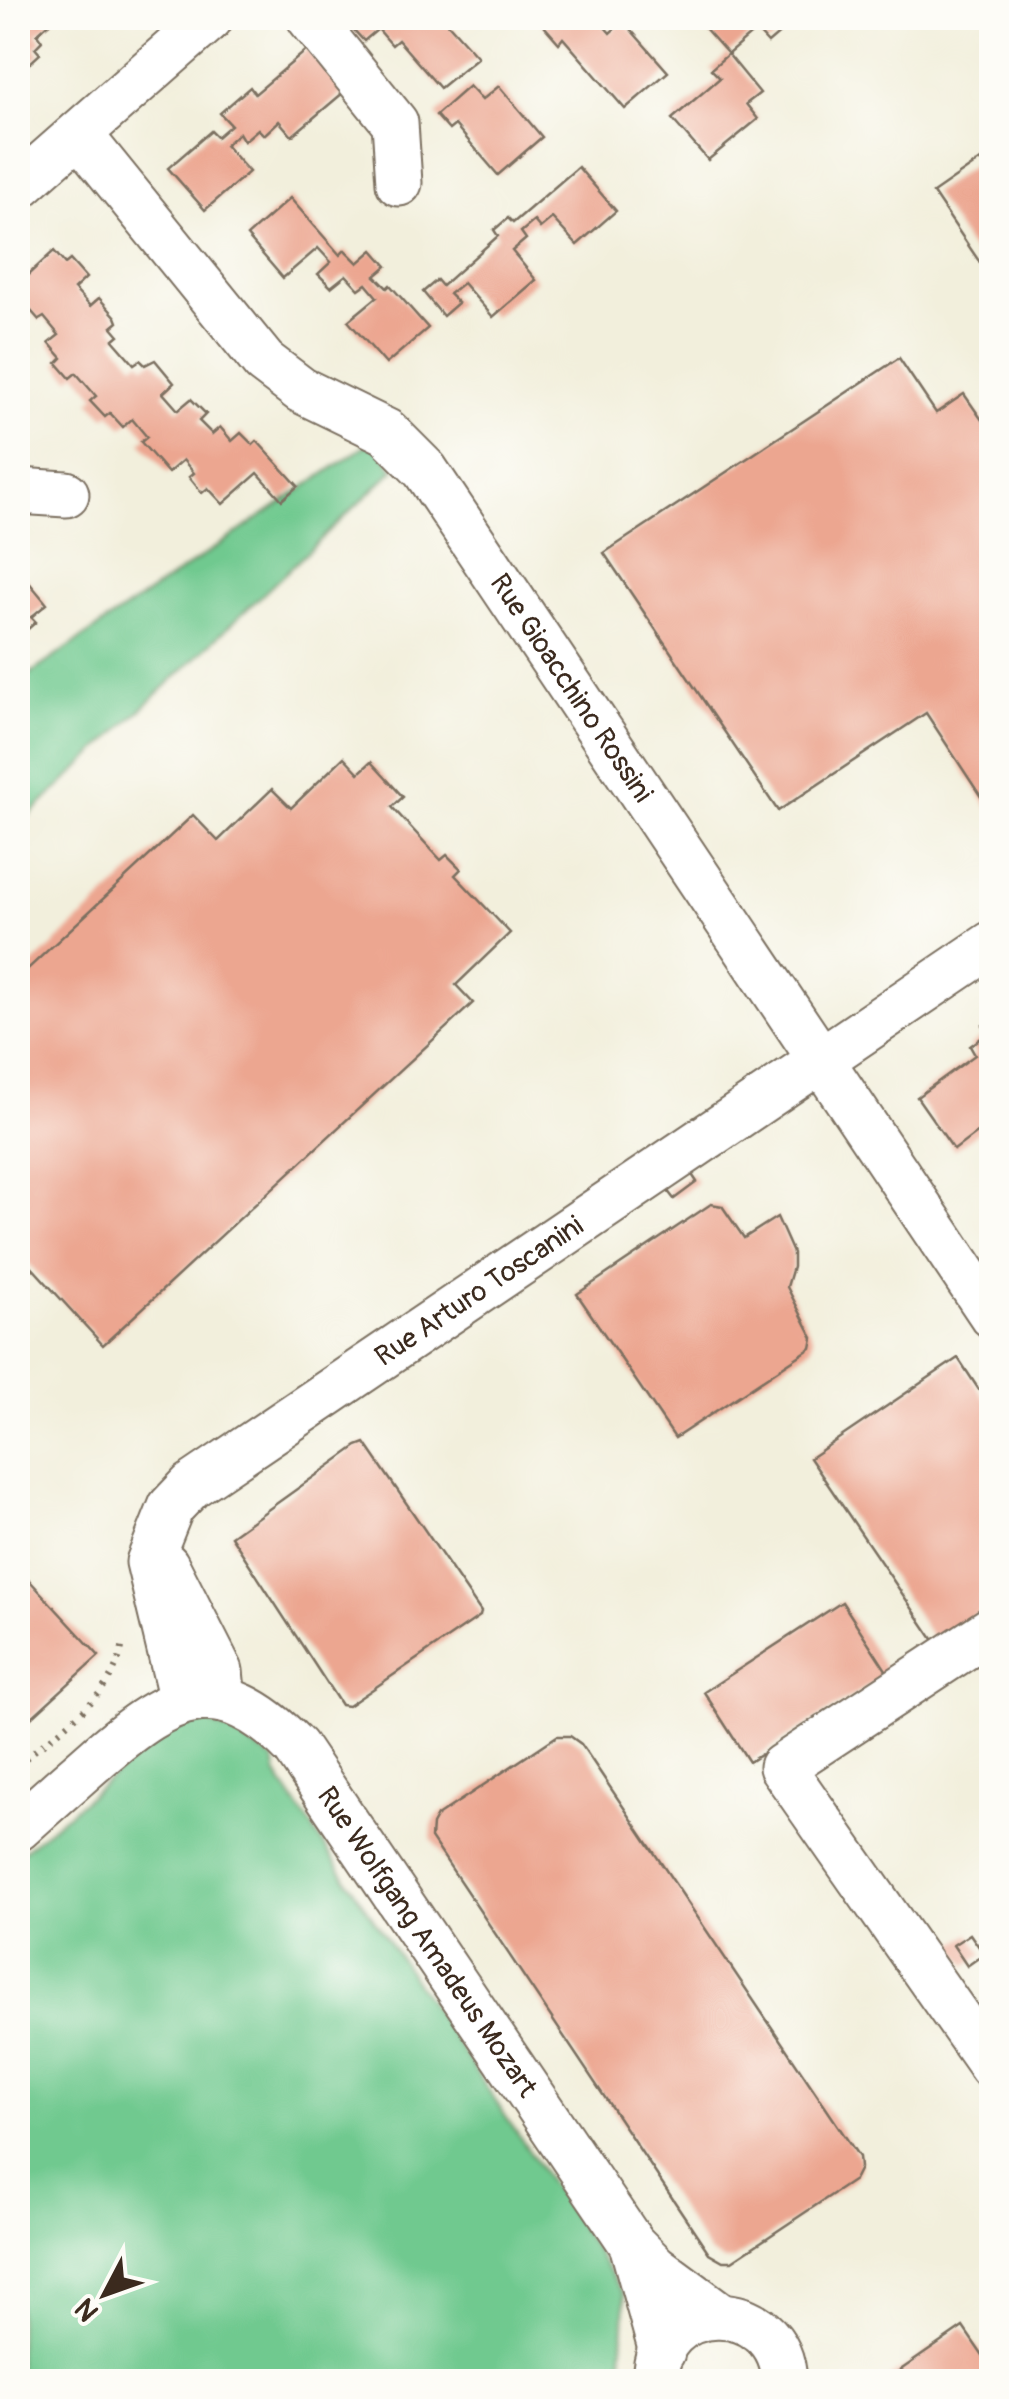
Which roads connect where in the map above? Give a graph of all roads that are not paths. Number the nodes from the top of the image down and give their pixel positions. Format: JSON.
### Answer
{"nodes":[{"id":1,"x":210,"y":18,"type":"edge"},
{"id":2,"x":310,"y":18,"type":"edge"},
{"id":3,"x":79,"y":134,"type":"junction"},
{"id":4,"x":399,"y":183,"type":"dead end"},
{"id":5,"x":18,"y":186,"type":"edge"},
{"id":6,"x":18,"y":491,"type":"edge"},
{"id":7,"x":66,"y":494,"type":"dead end"},
{"id":8,"x":992,"y":944,"type":"edge"},
{"id":9,"x":822,"y":1059,"type":"junction"},
{"id":10,"x":992,"y":1315,"type":"edge"},
{"id":11,"x":992,"y":1629,"type":"edge"},
{"id":12,"x":203,"y":1700,"type":"junction"},
{"id":13,"x":18,"y":1828,"type":"edge"},
{"id":14,"x":987,"y":2052,"type":"edge"},
{"id":15,"x":632,"y":2244,"type":"junction"},
{"id":16,"x":720,"y":2315,"type":"junction"},
{"id":17,"x":659,"y":2367,"type":"edge"},
{"id":18,"x":784,"y":2382,"type":"edge"}],
"edges":[{"from":1,"to":3,"type":"street"},
{"from":2,"to":4,"type":"street"},
{"from":3,"to":5,"type":"street"},
{"from":3,"to":9,"type":"street","name":"Rue Gioacchino Rossini"},
{"from":6,"to":7,"type":"street"},
{"from":8,"to":9,"type":"street","name":"Rue Arturo Toscanini"},
{"from":9,"to":10,"type":"street","name":"Rue Gioacchino Rossini"},
{"from":9,"to":12,"type":"street","name":"Rue Arturo Toscanini"},
{"from":11,"to":14,"type":"street"},
{"from":12,"to":13,"type":"street"},
{"from":12,"to":15,"type":"street","name":"Rue Wolfgang Amadeus Mozart"},
{"from":15,"to":16,"type":"street","name":"Rue Wolfgang Amadeus Mozart"},
{"from":15,"to":17,"type":"street","name":"Rue Wolfgang Amadeus Mozart"},
{"from":16,"to":17,"type":"street"},
{"from":16,"to":18,"type":"street","name":"Rue Wolfgang Amadeus Mozart"}]}
